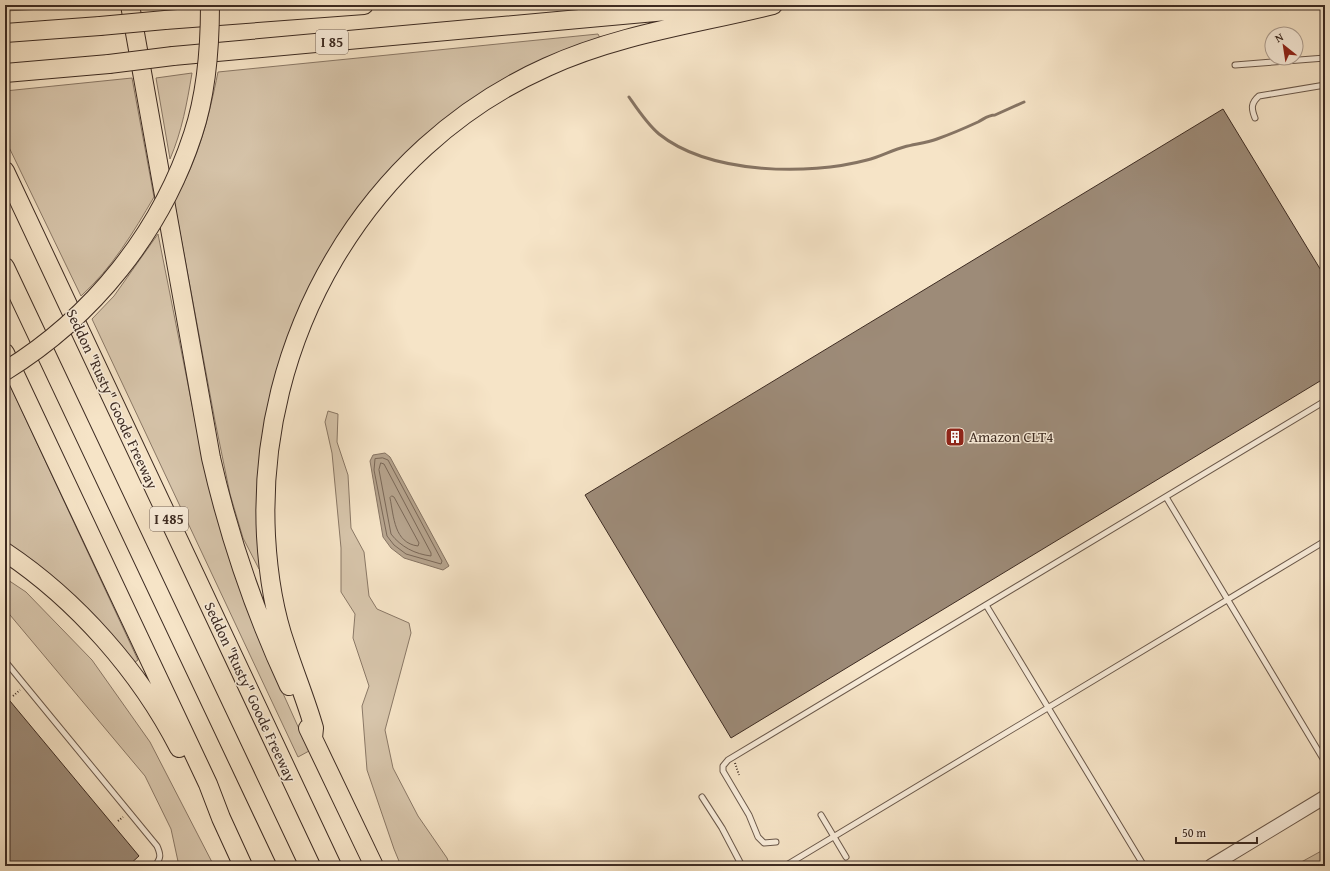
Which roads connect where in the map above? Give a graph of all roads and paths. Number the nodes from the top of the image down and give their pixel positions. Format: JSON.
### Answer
{"nodes":[{"id":1,"x":130,"y":5,"type":"edge"},
{"id":2,"x":210,"y":5,"type":"edge"},
{"id":3,"x":364,"y":5,"type":"edge"},
{"id":4,"x":734,"y":5,"type":"edge"},
{"id":5,"x":773,"y":5,"type":"edge"},
{"id":6,"x":5,"y":33,"type":"edge"},
{"id":7,"x":1325,"y":58,"type":"edge"},
{"id":8,"x":1235,"y":65,"type":"dead end"},
{"id":9,"x":5,"y":73,"type":"edge"},
{"id":10,"x":1325,"y":85,"type":"edge"},
{"id":11,"x":1255,"y":118,"type":"dead end"},
{"id":12,"x":5,"y":171,"type":"edge"},
{"id":13,"x":5,"y":267,"type":"edge"},
{"id":14,"x":5,"y":353,"type":"edge"},
{"id":15,"x":5,"y":371,"type":"edge"},
{"id":16,"x":1325,"y":401,"type":"edge"},
{"id":17,"x":1166,"y":497,"type":"junction"},
{"id":18,"x":1325,"y":541,"type":"edge"},
{"id":19,"x":5,"y":552,"type":"edge"},
{"id":20,"x":1227,"y":600,"type":"junction"},
{"id":21,"x":986,"y":605,"type":"junction"},
{"id":22,"x":5,"y":661,"type":"edge"},
{"id":23,"x":1048,"y":708,"type":"junction"},
{"id":24,"x":313,"y":738,"type":"junction"},
{"id":25,"x":1325,"y":762,"type":"edge"},
{"id":26,"x":702,"y":797,"type":"dead end"},
{"id":27,"x":1325,"y":797,"type":"edge"},
{"id":28,"x":821,"y":815,"type":"dead end"},
{"id":29,"x":221,"y":818,"type":"junction"},
{"id":30,"x":834,"y":836,"type":"junction"},
{"id":31,"x":776,"y":842,"type":"dead end"},
{"id":32,"x":846,"y":857,"type":"dead end"},
{"id":33,"x":155,"y":866,"type":"edge"},
{"id":34,"x":243,"y":866,"type":"edge"},
{"id":35,"x":288,"y":866,"type":"edge"},
{"id":36,"x":332,"y":866,"type":"edge"},
{"id":37,"x":374,"y":866,"type":"edge"},
{"id":38,"x":742,"y":866,"type":"edge"},
{"id":39,"x":785,"y":866,"type":"edge"},
{"id":40,"x":1144,"y":866,"type":"edge"},
{"id":41,"x":1211,"y":866,"type":"edge"}],
"edges":[{"from":1,"to":24,"type":"highway"},
{"from":2,"to":15,"type":"highway","bridge":true},
{"from":3,"to":6,"type":"highway","number":"I 85","bridge":true},
{"from":4,"to":9,"type":"highway","number":"I 85","bridge":true},
{"from":5,"to":24,"type":"highway"},
{"from":7,"to":8,"type":"lane"},
{"from":10,"to":11,"type":"lane"},
{"from":12,"to":36,"type":"highway","name":"Seddon \"Rusty\" Goode Freeway","number":"I 485"},
{"from":13,"to":35,"type":"highway","number":"I 485"},
{"from":14,"to":29,"type":"highway"},
{"from":16,"to":17,"type":"lane"},
{"from":17,"to":20,"type":"lane"},
{"from":17,"to":21,"type":"lane"},
{"from":18,"to":20,"type":"lane"},
{"from":19,"to":29,"type":"highway"},
{"from":20,"to":23,"type":"lane"},
{"from":20,"to":25,"type":"lane"},
{"from":21,"to":23,"type":"lane"},
{"from":21,"to":31,"type":"lane"},
{"from":22,"to":33,"type":"lane"},
{"from":23,"to":30,"type":"lane"},
{"from":23,"to":40,"type":"lane"},
{"from":24,"to":37,"type":"highway"},
{"from":26,"to":38,"type":"lane"},
{"from":27,"to":41,"type":"street"},
{"from":28,"to":30,"type":"lane"},
{"from":29,"to":34,"type":"highway"},
{"from":30,"to":32,"type":"lane"},
{"from":30,"to":39,"type":"lane"}]}
